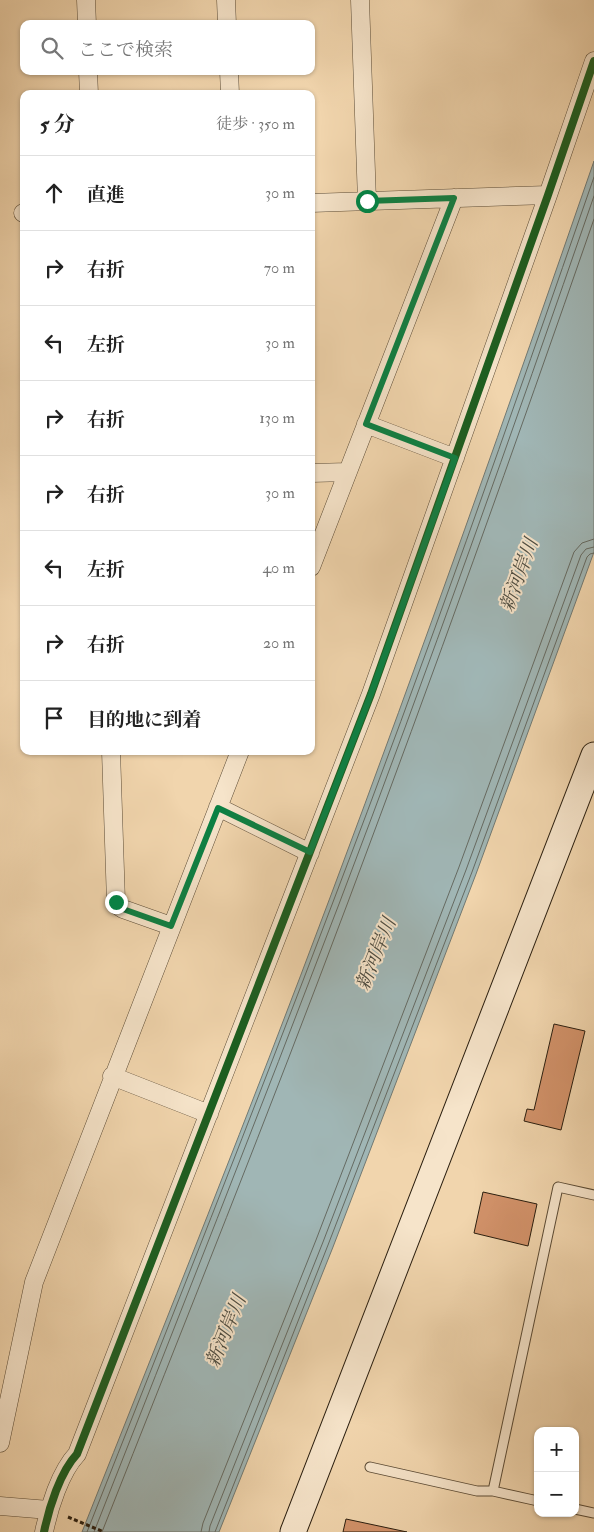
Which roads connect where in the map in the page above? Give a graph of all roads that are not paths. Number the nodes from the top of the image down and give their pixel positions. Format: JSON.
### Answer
{"nodes":[{"id":1,"x":86,"y":0,"type":"edge"},
{"id":2,"x":226,"y":0,"type":"edge"},
{"id":3,"x":360,"y":0,"type":"edge"},
{"id":4,"x":87,"y":20,"type":"edge"},
{"id":5,"x":227,"y":20,"type":"edge"},
{"id":6,"x":594,"y":61,"type":"edge"},
{"id":7,"x":88,"y":75,"type":"edge"},
{"id":8,"x":229,"y":75,"type":"edge"},
{"id":9,"x":89,"y":90,"type":"edge"},
{"id":10,"x":230,"y":90,"type":"edge"},
{"id":11,"x":548,"y":195,"type":"junction"},
{"id":12,"x":454,"y":198,"type":"junction"},
{"id":13,"x":367,"y":201,"type":"junction"},
{"id":14,"x":315,"y":204,"type":"edge"},
{"id":15,"x":366,"y":424,"type":"junction"},
{"id":16,"x":455,"y":458,"type":"junction"},
{"id":17,"x":348,"y":472,"type":"junction"},
{"id":18,"x":315,"y":473,"type":"edge"},
{"id":19,"x":315,"y":556,"type":"edge"},
{"id":20,"x":111,"y":755,"type":"edge"},
{"id":21,"x":238,"y":755,"type":"edge"},
{"id":22,"x":594,"y":755,"type":"edge"},
{"id":23,"x":218,"y":808,"type":"junction"},
{"id":24,"x":310,"y":852,"type":"junction"},
{"id":25,"x":171,"y":926,"type":"junction"},
{"id":26,"x":112,"y":1076,"type":"junction"},
{"id":27,"x":210,"y":1114,"type":"junction"},
{"id":28,"x":594,"y":1195,"type":"edge"},
{"id":29,"x":0,"y":1443,"type":"edge"},
{"id":30,"x":370,"y":1467,"type":"dead end"},
{"id":31,"x":493,"y":1491,"type":"junction"},
{"id":32,"x":534,"y":1500,"type":"edge"},
{"id":33,"x":0,"y":1506,"type":"edge"},
{"id":34,"x":579,"y":1510,"type":"edge"},
{"id":35,"x":56,"y":1513,"type":"junction"},
{"id":36,"x":594,"y":1513,"type":"edge"},
{"id":37,"x":44,"y":1532,"type":"edge"},
{"id":38,"x":293,"y":1532,"type":"edge"}],
"edges":[{"from":1,"to":4,"type":"street"},
{"from":2,"to":5,"type":"street"},
{"from":3,"to":13,"type":"street"},
{"from":6,"to":11,"type":"street"},
{"from":7,"to":9,"type":"street"},
{"from":8,"to":10,"type":"street"},
{"from":11,"to":12,"type":"street"},
{"from":11,"to":16,"type":"street"},
{"from":12,"to":13,"type":"street"},
{"from":12,"to":15,"type":"street"},
{"from":13,"to":14,"type":"street"},
{"from":15,"to":16,"type":"street"},
{"from":15,"to":17,"type":"street"},
{"from":16,"to":24,"type":"street"},
{"from":17,"to":18,"type":"street"},
{"from":17,"to":19,"type":"street"},
{"from":20,"to":25,"type":"street"},
{"from":21,"to":23,"type":"street"},
{"from":22,"to":38,"type":"street"},
{"from":23,"to":24,"type":"street"},
{"from":23,"to":25,"type":"street"},
{"from":24,"to":27,"type":"street"},
{"from":25,"to":26,"type":"street"},
{"from":26,"to":27,"type":"street"},
{"from":26,"to":29,"type":"street"},
{"from":27,"to":35,"type":"street"},
{"from":28,"to":31,"type":"lane"},
{"from":30,"to":31,"type":"lane"},
{"from":31,"to":32,"type":"lane"},
{"from":33,"to":35,"type":"street"},
{"from":34,"to":36,"type":"lane"},
{"from":35,"to":37,"type":"street"}]}
